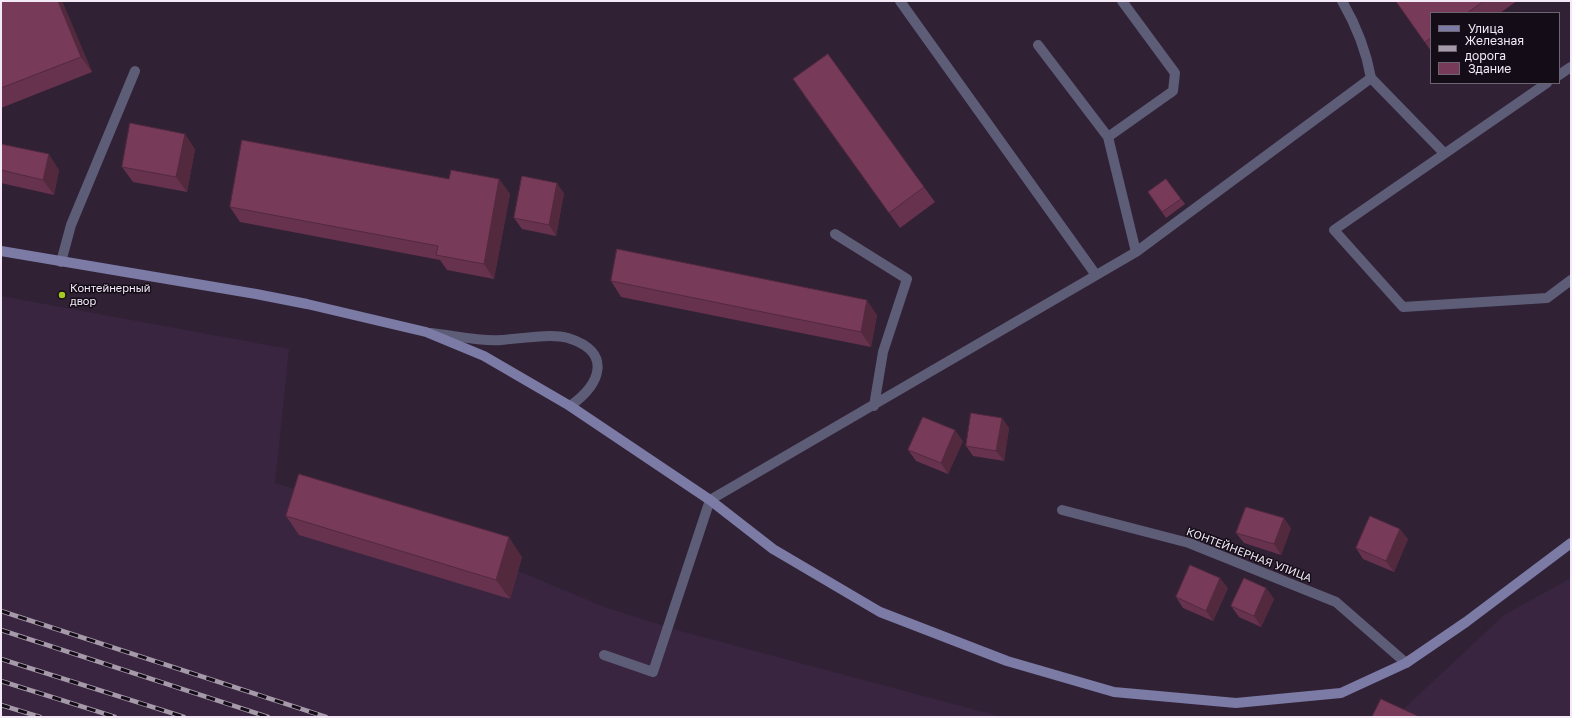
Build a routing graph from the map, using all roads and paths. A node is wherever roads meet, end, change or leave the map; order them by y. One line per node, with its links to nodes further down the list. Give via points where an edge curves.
1 (900, 1): 16 (street)
2 (1122, 1): 10 (street, via 1175,73 1173,91)
3 (1342, 1): 8 (street, via 1366,53)
4 (1038, 45): 10 (street)
5 (1571, 67): 7 (street)
6 (135, 71): 15 (street, via 71,225)
7 (1560, 74)
8 (1371, 78): 11 (street); 14 (street)
9 (1546, 84): 11 (street)
10 (1108, 137): 14 (street)
11 (1444, 153): 17 (street, via 1334,230 1403,307 1547,298)
12 (835, 234): 20 (street, via 907,278 883,352)
13 (1, 251): 15 (street)
14 (1136, 252): 16 (street)
15 (61, 262): 18 (street, via 264,295)
16 (1096, 275): 20 (street)
17 (1571, 280)
18 (426, 332): 19 (street, via 484,356); 19 (street, via 500,340 567,338 586,347 596,357 598,371 594,384 583,397)
19 (570, 406): 21 (street)
20 (874, 406): 21 (street)
21 (710, 500): 24 (street, via 653,672); 25 (street, via 773,549 880,612 1007,660 1114,692 1236,703 1301,698 1341,693)
22 (1062, 510): 25 (street, КОНТЕЙНЕРНАЯ УЛИЦА, via 1189,543 1336,602)
23 (1571, 543): 25 (street, via 1466,622)
24 (604, 655)
25 (1406, 663)

